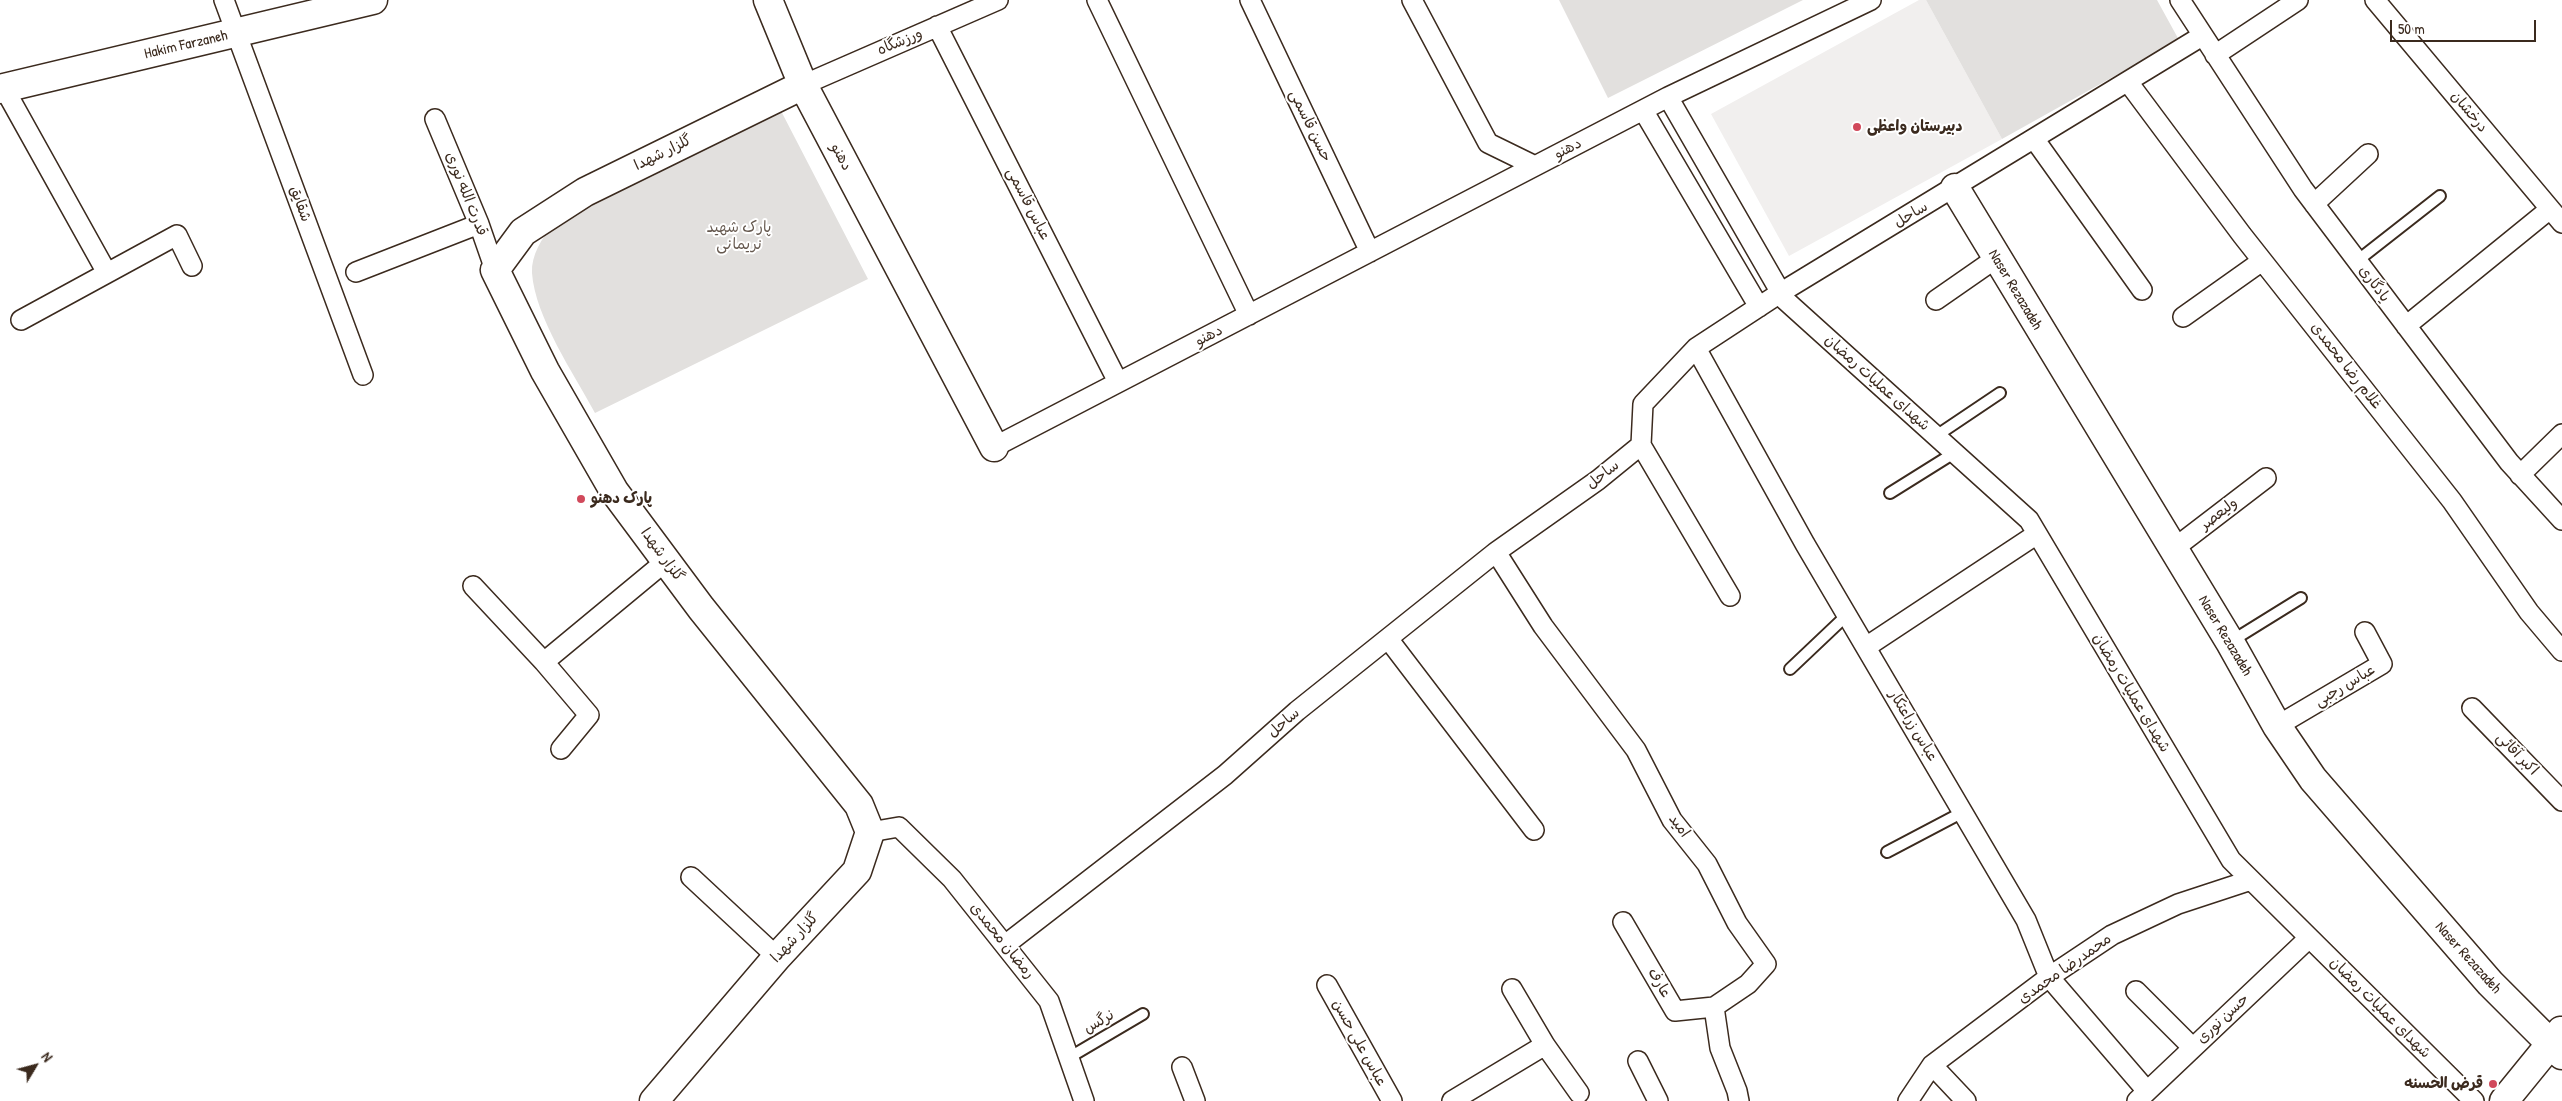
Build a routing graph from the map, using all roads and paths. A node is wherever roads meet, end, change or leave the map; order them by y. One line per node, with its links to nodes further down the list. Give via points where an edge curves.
1 (224, 0): 13 (street, شقایق)
2 (373, 0): 13 (street, Hakim Farzaneh)
3 (768, 0): 17 (street, دهنو)
4 (998, 0): 12 (street, ورزشگاه)
5 (1097, 0): 43 (street)
6 (1250, 0): 31 (street, حسن قاسمی)
7 (1412, 0): 24 (street, via 1488,143)
8 (1871, 0): 19 (street, دهنو)
9 (2180, 0): 14 (street)
10 (2298, 0): 15 (street)
11 (2375, 0): 28 (street, درخشان)
12 (937, 26): 17 (street, ورزشگاه); 49 (street, عباس قاسمی)
13 (236, 33): 18 (street, Hakim Farzaneh); 48 (street, شقایق)
14 (2202, 36): 15 (street, یادگاری); 16 (street, ساحل)
15 (2215, 55): 27 (street, یادگاری)
16 (2128, 82): 22 (street, ساحل); 33 (street, غلام رضا محمدی)
17 (803, 85): 36 (street, گلزار شهدا, via 585,192 523,232); 54 (street, دهنو)
18 (2, 89): 38 (street)
19 (1668, 97): 20 (street, دهنو); 40 (street, شهدای عملیات رمضان)
20 (1643, 110): 24 (street, دهنو); 42 (street)
21 (435, 119): 30 (street, قدرت الله نوری)
22 (2034, 140): 25 (street, ساحل); 39 (street)
23 (2368, 154): 27 (street)
24 (1535, 166): 31 (street, دهنو)
25 (1955, 188): 32 (street, Naser Rezazadeh); 40 (street, ساحل)
26 (2440, 196): 34 (lane)
27 (2314, 204): 34 (street, یادگاری)
28 (2550, 209): 29 (street, درخشان); 46 (street)
29 (2562, 223)
30 (479, 224): 36 (street, قدرت الله نوری); 37 (street)
31 (1370, 252): 43 (street, دهنو)
32 (1996, 259): 41 (street); 61 (street, Naser Rezazadeh)
33 (2262, 261): 44 (street); 72 (street, غلام رضا محمدی, via 2452,501 2529,612)
34 (2356, 261): 46 (street, یادگاری)
35 (192, 266): 38 (street, via 177,235)
36 (495, 270): 63 (street, گلزار شهدا, via 545,371 614,491)
37 (356, 272)
38 (107, 273): 45 (street)
39 (2142, 290)
40 (1780, 294): 42 (street, ساحل); 52 (street, شهدای عملیات رمضان)
41 (1936, 300)
42 (1759, 307): 47 (street, ساحل)
43 (1249, 315): 49 (street, دهنو)
44 (2183, 317)
45 (21, 320)
46 (2406, 326): 56 (street, یادگاری)
47 (1696, 348): 53 (street, ساحل, via 1643,404); 67 (street, عباس زراعتکار)
48 (363, 375)
49 (1118, 382): 54 (street, دهنو)
50 (2000, 393): 52 (lane)
51 (2562, 434): 56 (street)
52 (1936, 436): 55 (street, شهدای عملیات رمضان)
53 (1641, 446): 62 (street, ساحل); 65 (street)
54 (994, 447)
55 (1954, 453): 58 (lane); 60 (street, شهدای عملیات رمضان, via 2029,520)
56 (2520, 474): 59 (street, یادگاری)
57 (2266, 478): 61 (street, ولیعصر)
58 (1890, 493)
59 (2562, 520)
60 (2037, 534): 71 (street); 84 (street, شهدای عملیات رمضان, via 2231,860)
61 (2172, 550): 70 (street, Naser Rezazadeh)
62 (1496, 552): 69 (street, ساحل); 93 (street, امید, via 1542,626 1636,750 1672,820 1707,864 1737,922 1766,964 1748,984)
63 (666, 561): 73 (street); 81 (street, گلزار شهدا, via 859,804)
64 (474, 586): 73 (street)
65 (1730, 596)
66 (2301, 598): 70 (lane)
67 (1847, 615): 71 (street, عباس زراعتکار); 74 (lane)
68 (2365, 632): 76 (street, عباس رجبی, via 2382,664)
69 (1389, 640): 80 (street); 87 (street, ساحل, via 1297,711 1224,775)
70 (2230, 642): 76 (street, Naser Rezazadeh)
71 (1866, 647): 79 (street, عباس زراعتکار)
72 (2562, 651)
73 (544, 662): 77 (street, via 589,715)
74 (1790, 669)
75 (2472, 708): 78 (street, اکبر آقائی)
76 (2277, 726): 95 (street, Naser Rezazadeh, via 2313,780 2490,983)
77 (561, 749)
78 (2562, 801)
79 (1963, 812): 82 (lane); 89 (street, عباس زراعتکار, via 2026,920)
80 (1534, 830)
81 (870, 832): 87 (street, رمضان محمدی, via 899,827 952,879); 88 (street, گلزار شهدا, via 857,871)
82 (1887, 852)
83 (691, 877): 88 (street)
84 (2251, 880): 86 (street, شهدای عملیات رمضان); 89 (street, محمدرضا محمدی, via 2178,904 2112,935)
85 (1623, 922): 93 (street, عارف, via 1675,1011)
86 (2309, 938): 97 (street, حسن نوری); 113 (street, شهدای عملیات رمضان)
87 (1005, 945): 98 (street, رمضان محمدی, via 1050,1001)
88 (777, 957): 104 (street, گلزار شهدا)
89 (2049, 977): 100 (street, محمدرضا محمدی); 103 (street, عباس زراعتکار)
90 (1327, 985): 107 (street, عباس علی حسن)
91 (1512, 989): 96 (street)
92 (2136, 991): 97 (street)
93 (1714, 1007): 110 (street, via 1720,1048)
94 (1143, 1014): 98 (lane, نرگس)
95 (2558, 1043): 114 (street)
96 (1545, 1045): 102 (street); 108 (street)
97 (2193, 1048): 103 (street, حسن نوری)
98 (1070, 1056): 105 (street, رمضان محمدی)
99 (1638, 1061): 109 (street)
100 (1932, 1065): 111 (street, محمدرضا محمدی); 112 (street)
101 (1182, 1067): 106 (street)
102 (1580, 1093)
103 (2142, 1096)
104 (654, 1101)
105 (1084, 1101)
106 (1195, 1101)
107 (1392, 1101)
108 (1452, 1101)
109 (1658, 1101)
110 (1739, 1101)
111 (1908, 1101)
112 (1966, 1101)
113 (2474, 1101)
114 (2504, 1101)

